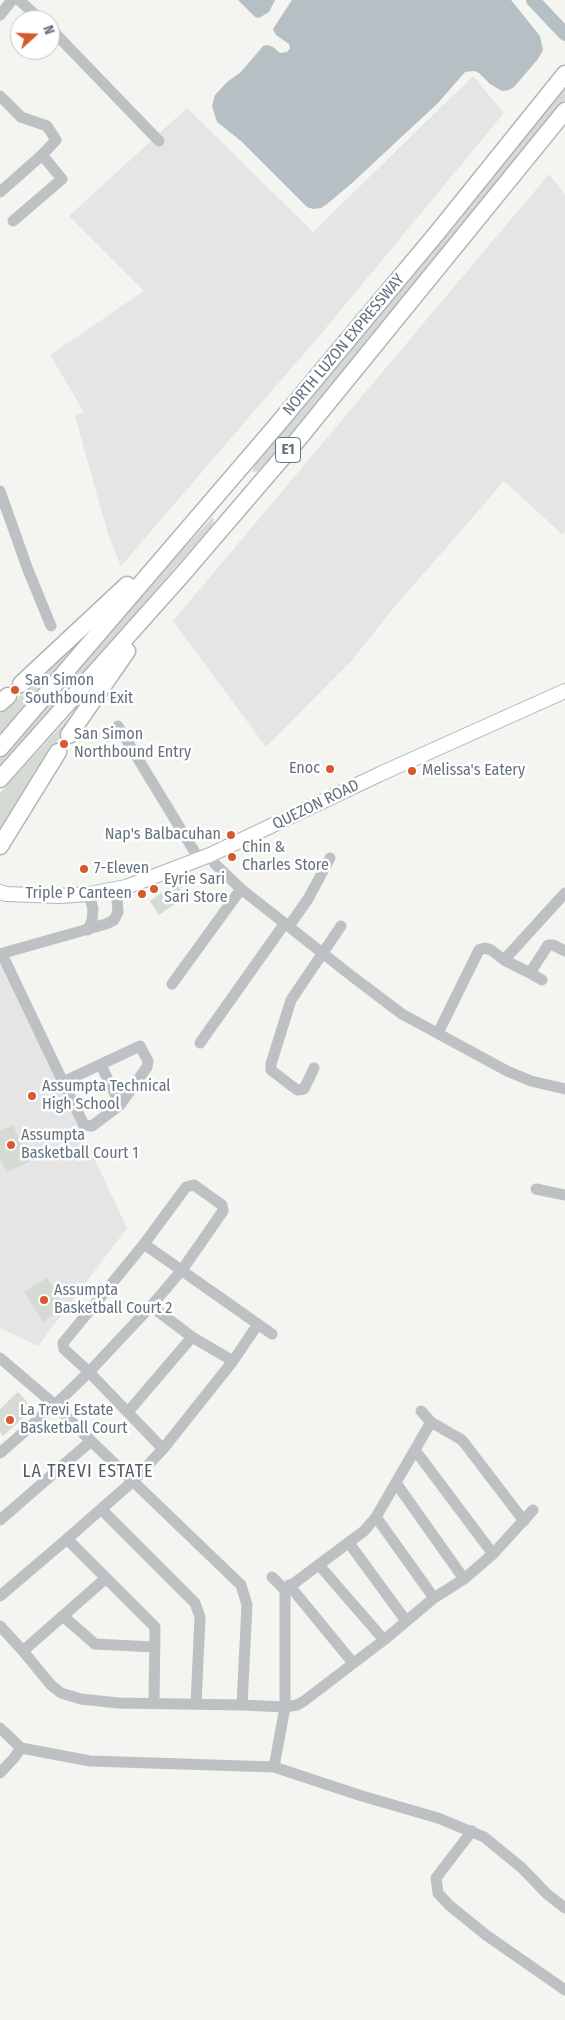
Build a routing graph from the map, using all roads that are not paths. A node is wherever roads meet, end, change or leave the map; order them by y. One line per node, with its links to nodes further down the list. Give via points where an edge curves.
1 (12, 0): 4 (street)
2 (19, 0): 3 (street)
3 (30, 10)
4 (0, 15)
5 (60, 38): 9 (street)
6 (565, 74): 13 (highway, NORTH LUZON EXPRESSWAY / E1, via 438,233)
7 (0, 96): 10 (street, via 21,117 44,124 53,135 56,140)
8 (565, 111): 15 (highway, NORTH LUZON EXPRESSWAY / E1, via 300,436)
9 (159, 141)
10 (42, 155): 11 (street); 12 (street, via 62,179)
11 (0, 192)
12 (13, 221)
13 (277, 425): 17 (highway, via 256,442 136,577); 21 (highway, NORTH LUZON EXPRESSWAY / E1)
14 (0, 491): 16 (street)
15 (181, 576): 20 (highway, via 172,594 113,669); 23 (highway, NORTH LUZON EXPRESSWAY / E1)
16 (51, 626)
17 (21, 684)
18 (565, 691): 25 (main road, QUEZON ROAD)
19 (118, 726): 25 (street)
20 (69, 736)
21 (0, 748)
22 (58, 752): 24 (highway)
23 (0, 779)
24 (0, 846)
25 (204, 857): 27 (street); 28 (main road, QUEZON ROAD)
26 (330, 858): 32 (street, via 308,899)
27 (241, 889): 32 (street); 41 (street)
28 (116, 890): 31 (main road, QUEZON ROAD); 34 (street, via 117,916)
29 (0, 892): 31 (main road, QUEZON ROAD, via 38,896)
30 (565, 893): 38 (street)
31 (89, 894): 34 (street, via 93,909)
32 (287, 924): 36 (street); 43 (street)
33 (341, 926): 36 (street)
34 (88, 930): 37 (street)
35 (565, 951): 39 (street, via 548,945)
36 (322, 953): 42 (street, via 402,1014); 45 (street, via 291,1000 270,1064 271,1070 297,1090 304,1089)
37 (1, 954): 46 (street)
38 (504, 960): 39 (street); 42 (street, via 491,950 479,950)
39 (530, 973): 40 (street)
40 (542, 980)
41 (172, 984)
42 (438, 1033): 47 (street, via 531,1082)
43 (200, 1043)
44 (101, 1065): 46 (street); 48 (street); 48 (street, via 140,1046 148,1061 146,1069)
45 (314, 1068)
46 (63, 1082): 48 (street, via 84,1124 92,1126)
47 (565, 1089)
48 (120, 1105)
49 (536, 1189): 50 (street)
50 (565, 1195)
51 (144, 1244): 52 (street); 52 (street, via 186,1187 194,1185 222,1205 223,1212); 59 (street, via 63,1342 64,1349)
52 (182, 1270): 53 (street); 54 (street)
53 (151, 1306): 56 (street); 59 (street)
54 (258, 1324): 55 (street); 58 (street)
55 (272, 1334)
56 (192, 1337): 58 (street); 62 (street)
57 (0, 1358): 60 (street)
58 (233, 1360): 65 (street)
59 (89, 1372): 60 (street); 62 (street)
60 (54, 1405): 64 (street); 67 (street)
61 (421, 1411): 63 (street)
62 (128, 1412): 65 (street)
63 (431, 1422): 66 (street); 74 (street, via 462,1440)
64 (91, 1441): 68 (street); 73 (street)
65 (163, 1449): 68 (street)
66 (415, 1450): 69 (street); 77 (street)
67 (0, 1453)
68 (132, 1482): 70 (street); 94 (street, via 241,1585 247,1605)
69 (396, 1483): 72 (street); 81 (street)
70 (102, 1510): 75 (street); 93 (street, via 195,1603 200,1616)
71 (533, 1510): 74 (street)
72 (376, 1517): 76 (street); 84 (street)
73 (0, 1520)
74 (524, 1521): 77 (street)
75 (67, 1539): 80 (street); 83 (street)
76 (349, 1543): 78 (street); 86 (street)
77 (493, 1554): 81 (street)
78 (319, 1565): 82 (street); 88 (street)
79 (272, 1577): 82 (street)
80 (106, 1578): 85 (street); 89 (street, via 153,1623 156,1632)
81 (464, 1578): 84 (street)
82 (287, 1587): 91 (street); 95 (street)
83 (0, 1596)
84 (434, 1598): 86 (street)
85 (64, 1617): 89 (street, via 95,1644); 90 (street)
86 (406, 1621): 88 (street)
87 (0, 1626): 90 (street)
88 (384, 1640): 91 (street)
89 (154, 1647): 92 (street)
90 (23, 1651): 92 (street, via 51,1685 71,1697 118,1703)
91 (353, 1664): 95 (street, via 297,1705)
92 (154, 1703): 93 (street)
93 (196, 1704): 94 (street)
94 (242, 1705): 95 (street)
95 (285, 1707): 98 (street)
96 (0, 1728): 97 (street)
97 (21, 1748): 98 (street, via 90,1762); 99 (street)
98 (274, 1767): 100 (street)
99 (0, 1773)
100 (472, 1830): 101 (street, via 522,1868); 102 (street, via 436,1878 438,1893 486,1935)
101 (565, 1908)
102 (565, 1990)

